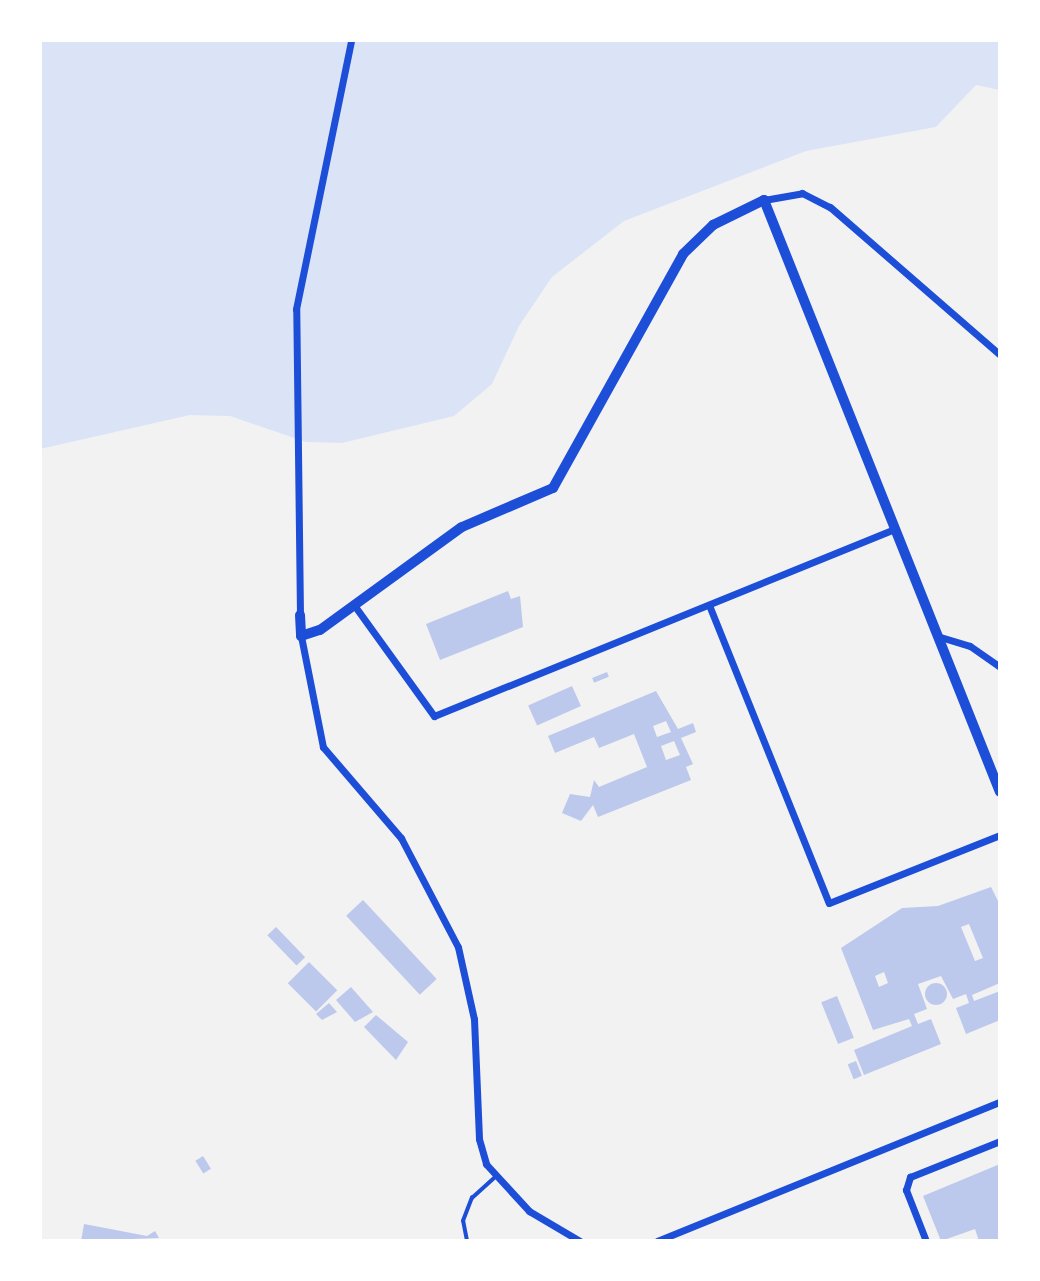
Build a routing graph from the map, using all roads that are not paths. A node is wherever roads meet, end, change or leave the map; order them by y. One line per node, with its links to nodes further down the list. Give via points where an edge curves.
1 (351, 40): 7 (street, via 296,309)
2 (764, 200): 3 (street, via 802,193 830,207); 4 (street); 6 (street, via 713,225 683,254 553,488 462,527)
3 (1000, 355)
4 (894, 529): 5 (street); 9 (street)
5 (709, 605): 6 (street, via 434,716); 12 (street, via 829,903)
6 (354, 606): 8 (street)
7 (300, 615): 8 (street)
8 (301, 636): 15 (street, via 315,725 328,757 401,838 458,947 474,1019 479,1139)
9 (937, 636): 10 (street, via 970,646); 11 (street)
10 (1000, 667)
11 (1000, 792)
12 (1000, 835)
13 (1000, 1102): 18 (street)
14 (1000, 1141): 19 (street, via 910,1177 906,1190)
15 (494, 1178): 16 (lane, via 472,1198 463,1222); 17 (street, via 538,1218)
16 (467, 1241)
17 (580, 1241)
18 (657, 1241)
19 (926, 1241)

